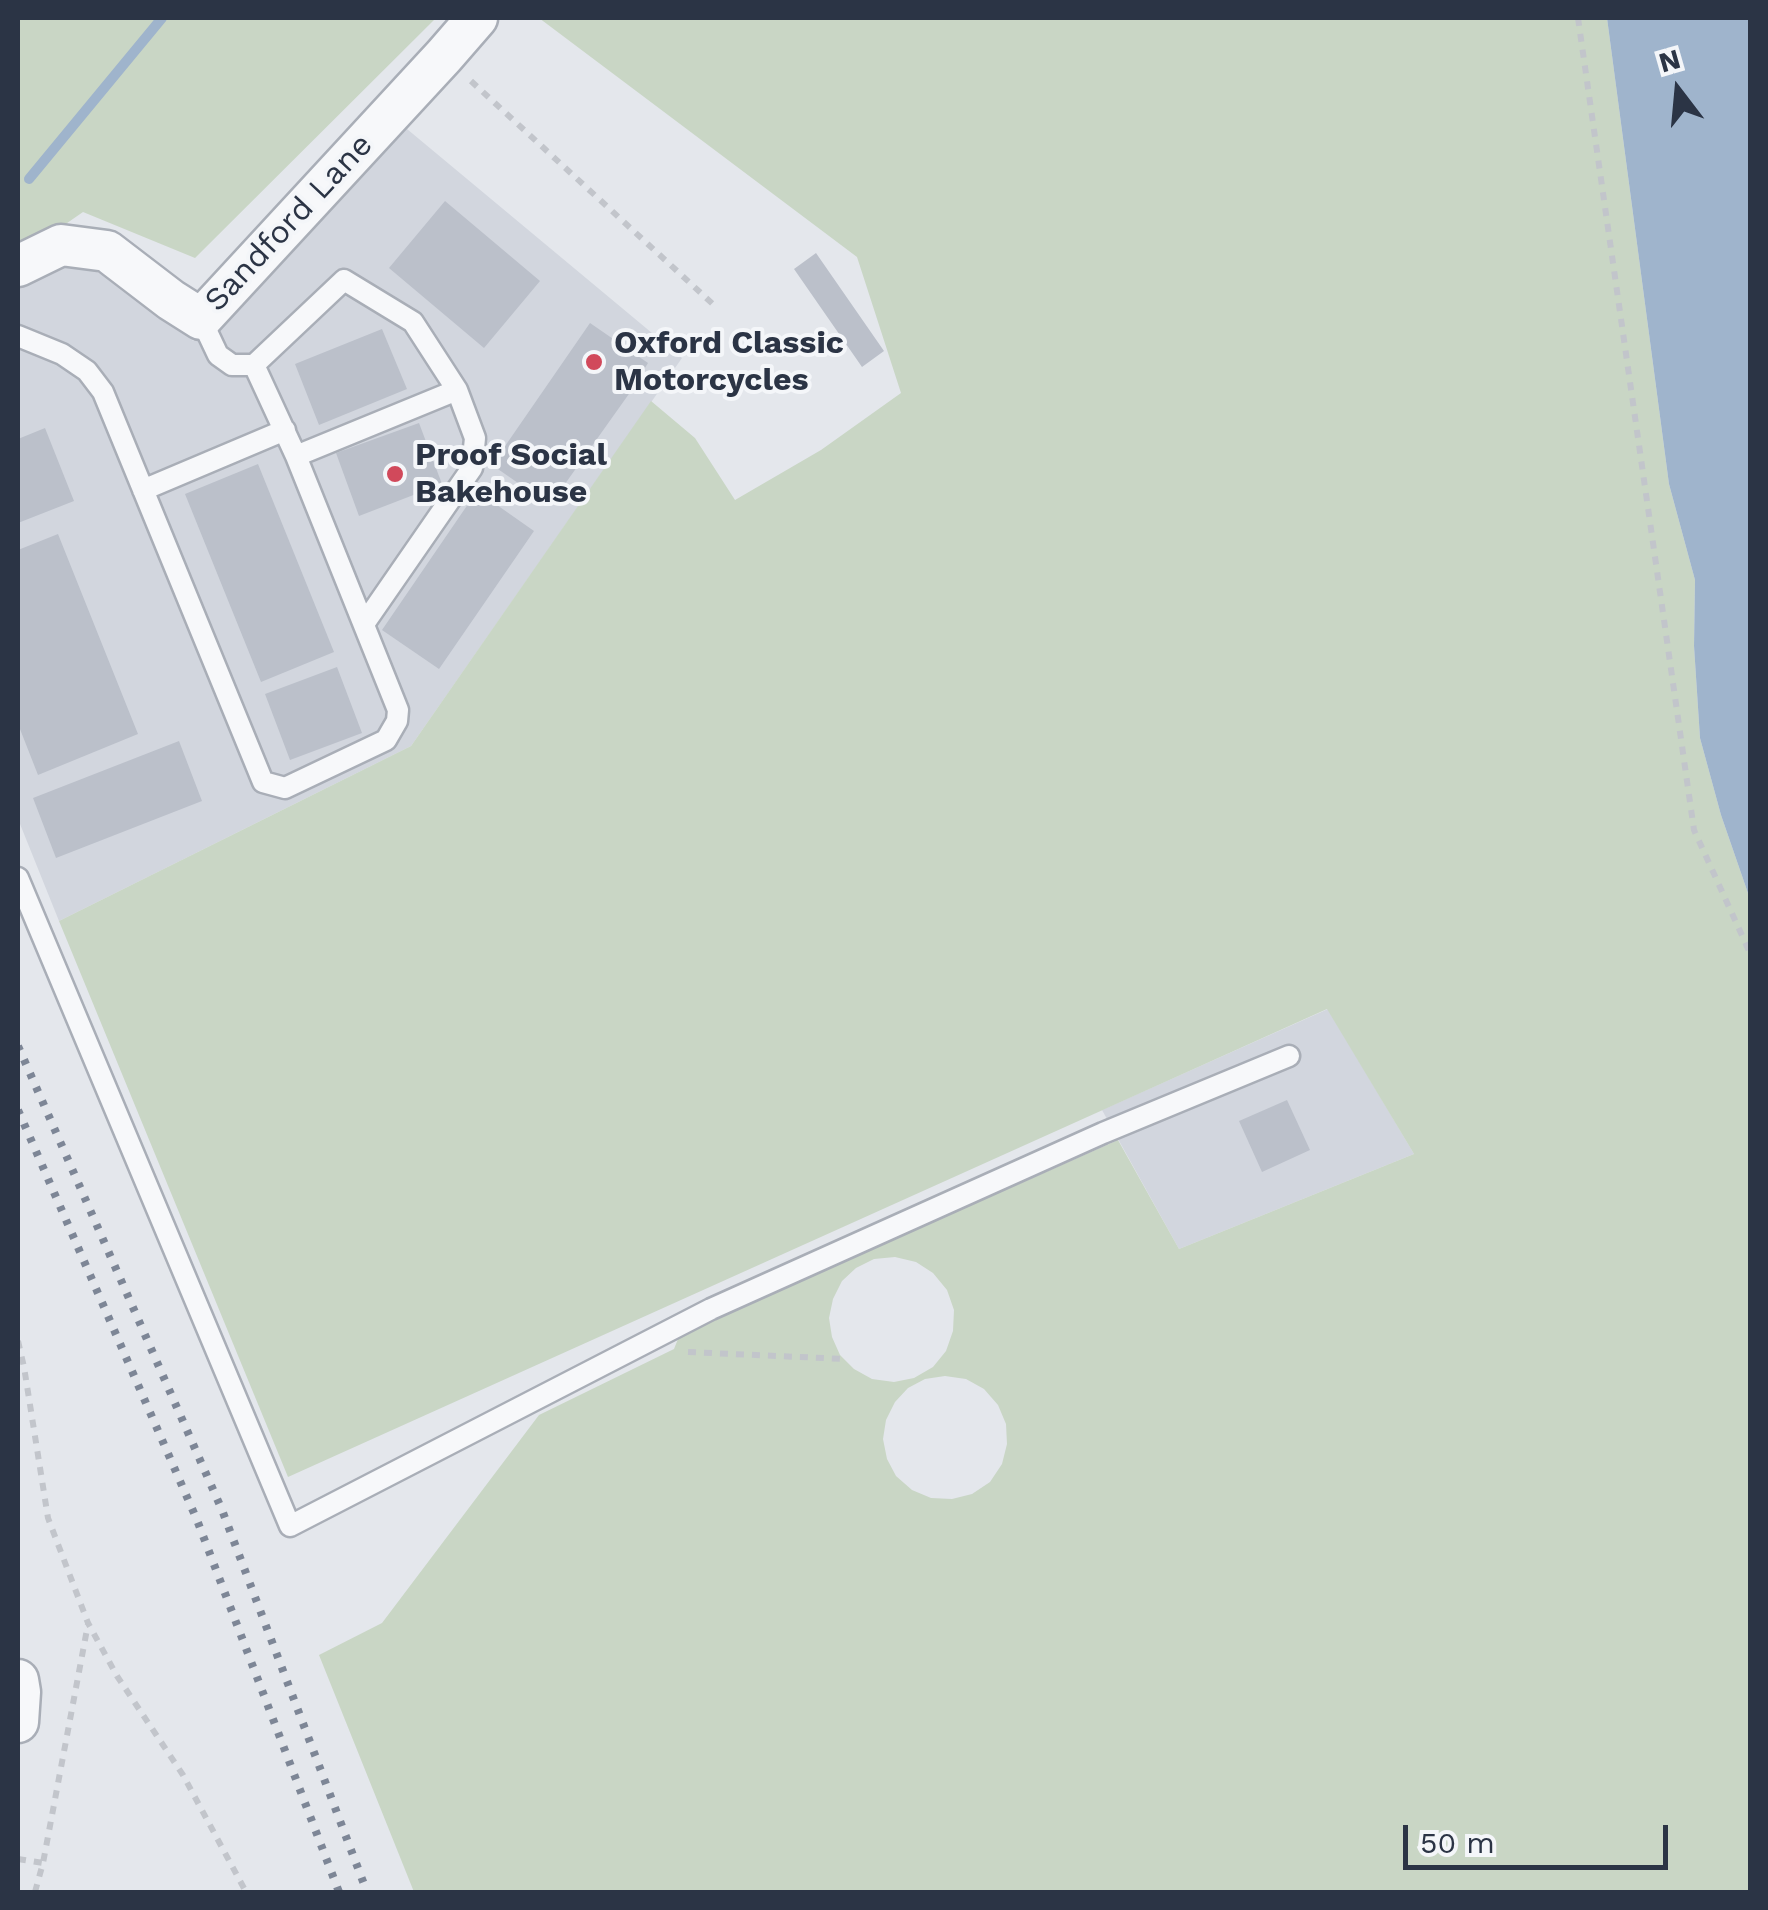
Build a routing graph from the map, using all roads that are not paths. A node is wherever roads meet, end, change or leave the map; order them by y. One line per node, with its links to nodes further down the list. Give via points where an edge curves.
1 (477, 18): 3 (street, Sandford Lane)
2 (18, 266): 3 (street, Sandford Lane, via 61,245 108,251)
3 (201, 319): 5 (lane, via 218,355 232,364)
4 (18, 336): 9 (lane, via 87,371 103,392)
5 (254, 364): 6 (lane, via 344,280 413,322); 7 (lane)
6 (457, 390): 8 (lane); 10 (lane, via 475,438 472,468)
7 (285, 430): 8 (lane); 9 (lane)
8 (296, 456): 10 (lane)
9 (143, 490): 10 (lane, via 262,782 286,788 386,740 398,710)
10 (364, 624)
11 (18, 878): 12 (lane, via 290,1526 711,1309)
12 (1289, 1056)
13 (18, 1680): 14 (street)
14 (18, 1722)

